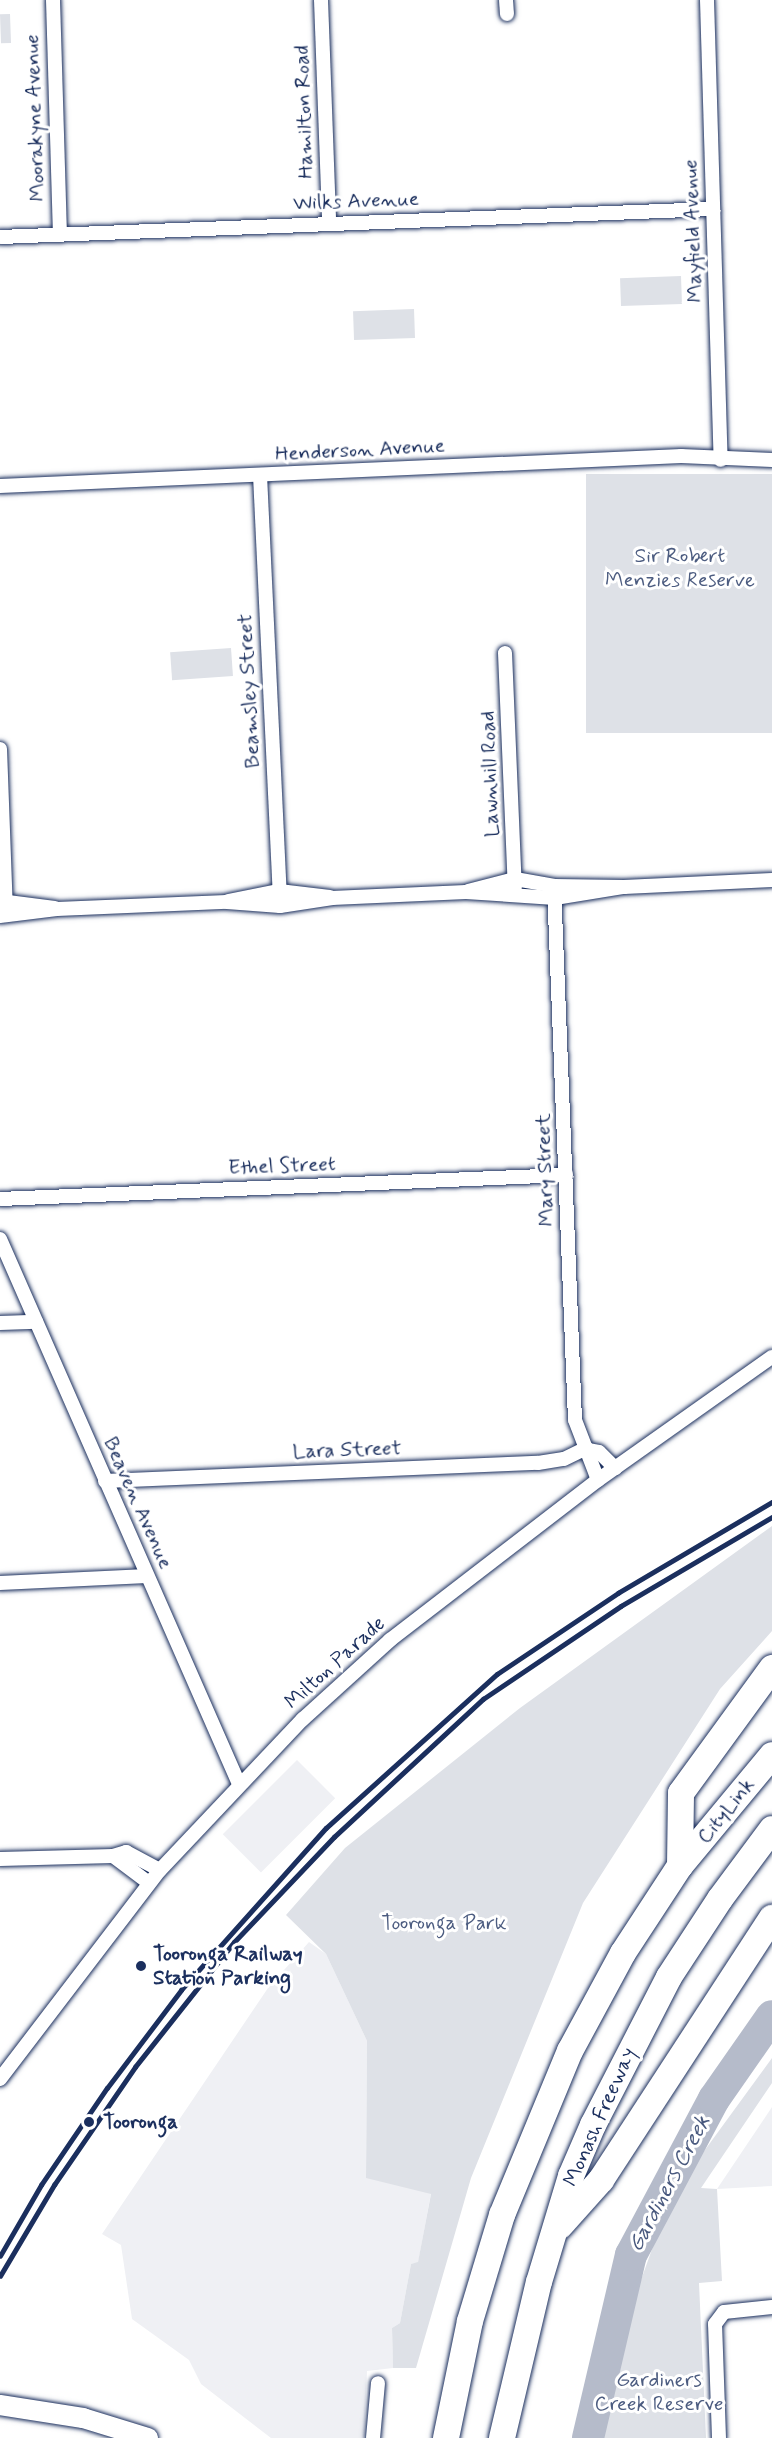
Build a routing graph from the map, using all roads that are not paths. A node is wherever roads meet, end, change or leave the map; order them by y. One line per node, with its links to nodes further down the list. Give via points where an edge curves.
1 (53, 0): 6 (street, Moorakyne Avenue)
2 (321, 0): 5 (street, Hamilton Road)
3 (707, 0): 4 (street, Mayfield Avenue)
4 (713, 209): 5 (street, Wilks Avenue); 8 (street, Mayfield Avenue)
5 (329, 222): 6 (street, Wilks Avenue)
6 (60, 235): 7 (street, Wilks Avenue)
7 (0, 237)
8 (721, 460): 9 (street, Henderson Avenue); 10 (street, Henderson Avenue, via 681,456)
9 (772, 460)
10 (260, 475): 11 (street, Henderson Avenue); 16 (street, Beamsley Street)
11 (0, 486)
12 (505, 653): 15 (street, Lawnhill Road)
13 (0, 749): 19 (street)
14 (772, 880): 17 (street)
15 (515, 886): 17 (street); 18 (street)
16 (279, 891): 18 (street, via 311,892); 20 (street); 21 (street, Beamsley Street)
17 (554, 892): 24 (street, Mary Street)
18 (332, 898): 21 (street)
19 (3, 900): 22 (street); 23 (street)
20 (227, 902): 21 (street); 22 (street)
21 (280, 906)
22 (57, 909): 23 (street)
23 (3, 916)
24 (566, 1175): 25 (street, Ethel Street); 30 (street, Mary Street, via 575,1420)
25 (0, 1199)
26 (0, 1239): 27 (street, Beaven Avenue)
27 (36, 1322): 28 (street); 33 (street, Beaven Avenue)
28 (0, 1323)
29 (772, 1357): 31 (street, Milton Parade)
30 (588, 1449): 31 (street, via 599,1452); 32 (street, Mary Street, via 588,1461); 33 (street, Lara Street, via 564,1459 538,1463)
31 (615, 1468): 32 (street, Milton Parade)
32 (598, 1480): 38 (street, Milton Parade, via 390,1640)
33 (105, 1481): 34 (street, Beaven Avenue)
34 (147, 1576): 35 (street); 38 (street, Beaven Avenue)
35 (0, 1583)
36 (772, 1668): 42 (highway, via 681,1793)
37 (772, 1755): 42 (highway, CityLink)
38 (239, 1784): 43 (street, Milton Parade)
39 (772, 1829): 47 (highway, Monash Freeway, via 699,1930 643,2024 571,2176)
40 (113, 1856): 41 (street); 43 (street, via 133,1853); 44 (street)
41 (0, 1859)
42 (680, 1866): 53 (highway, via 601,1991 544,2106 485,2269)
43 (160, 1870): 44 (street, Milton Parade)
44 (149, 1883): 46 (street, Milton Parade)
45 (772, 1918): 47 (highway, via 602,2180)
46 (0, 2079)
47 (556, 2230): 54 (highway, Monash Freeway, via 523,2338)
48 (772, 2307): 55 (street, via 724,2312 715,2324)
49 (378, 2383): 52 (street)
50 (0, 2406): 51 (main road, via 83,2418)
51 (148, 2438)
52 (374, 2438)
53 (446, 2438)
54 (502, 2438)
55 (719, 2438)

